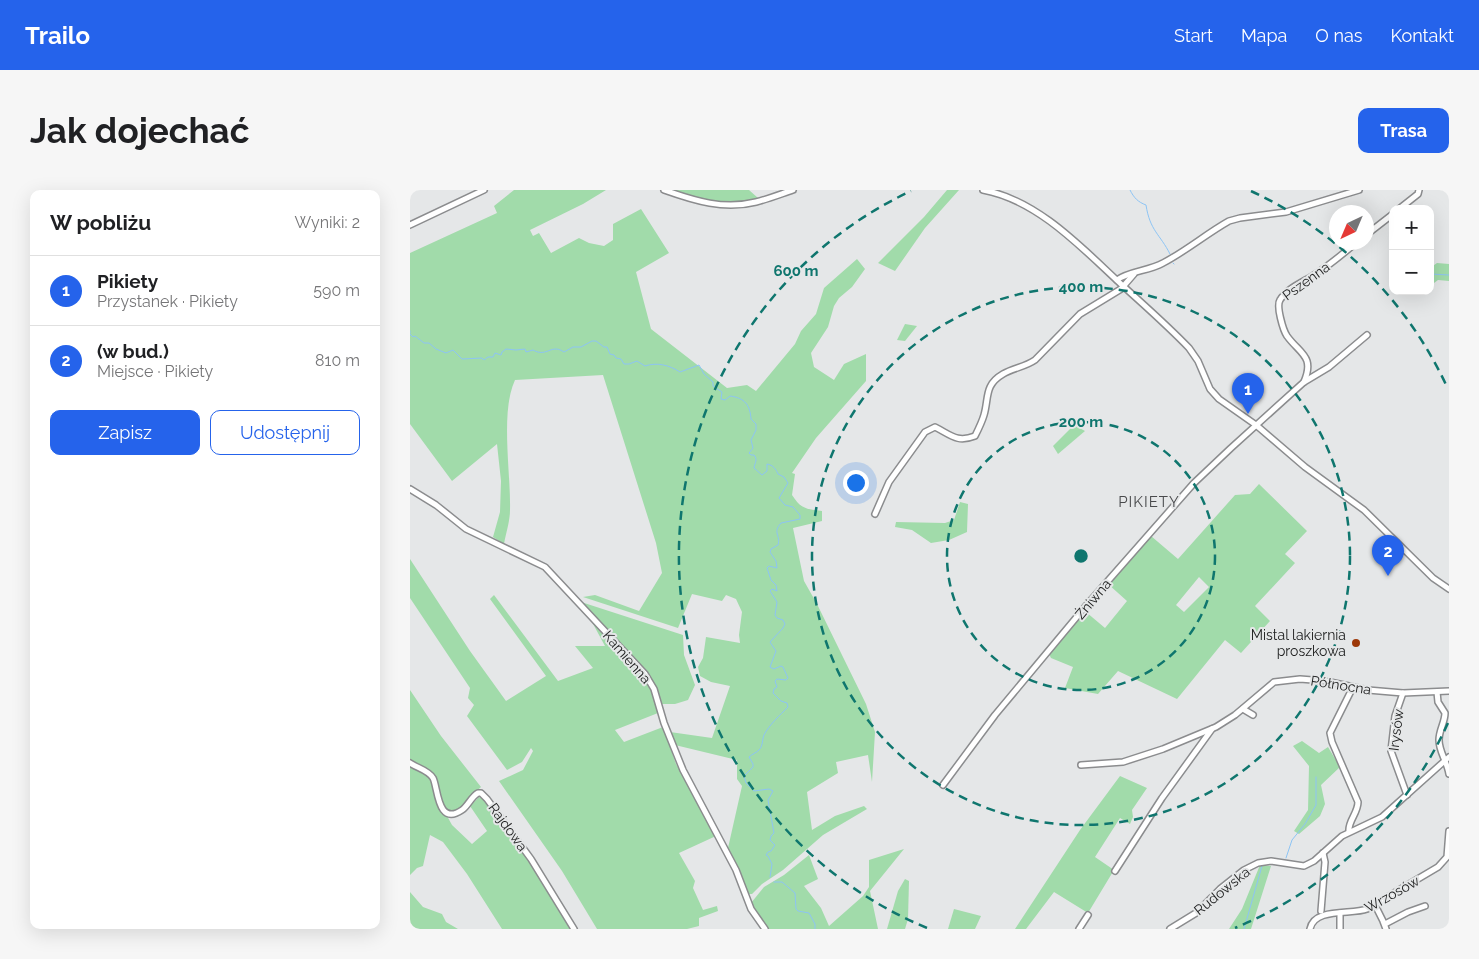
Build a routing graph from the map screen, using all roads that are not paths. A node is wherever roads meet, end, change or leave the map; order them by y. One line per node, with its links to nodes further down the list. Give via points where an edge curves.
1 (484, 190): 9 (street)
2 (664, 190): 3 (street, via 699,202 726,206 756,202)
3 (793, 190)
4 (983, 190): 13 (street, via 1012,199 1034,211 1084,248)
5 (1359, 190): 12 (street, via 1286,212 1229,221 1163,263)
6 (1420, 190): 7 (street)
7 (1404, 205)
8 (1389, 217): 10 (street)
9 (410, 225)
10 (1374, 229)
11 (1347, 250): 16 (street, Pszenna, via 1279,300 1278,308 1286,334 1305,355 1308,364)
12 (1134, 274): 13 (street); 14 (street)
13 (1117, 280): 14 (street)
14 (1123, 286): 17 (street, via 1189,348 1210,389 1219,399); 19 (street, via 1080,314 1028,364 994,380 975,436 958,440 935,428 925,432 889,482)
15 (1368, 336): 16 (street)
16 (1304, 382): 17 (street)
17 (1256, 425): 20 (street, via 1305,467 1364,510 1433,578); 32 (street, Żniwna, via 1194,484 1112,576 996,715)
18 (410, 489): 45 (street, Kamienna, via 430,500 466,529 545,567 645,674 654,689 682,770 736,870 751,909)
19 (875, 514)
20 (1449, 589)
21 (1353, 687): 24 (street, Północna); 25 (street, Północna, via 1325,681 1279,681 1268,686); 35 (street, via 1330,733 1358,802)
22 (1449, 691): 23 (street, Północna)
23 (1437, 692): 24 (street, Północna); 28 (street, via 1438,702 1446,713 1439,737 1440,751)
24 (1403, 693): 33 (street, Irysów, via 1395,716 1391,751)
25 (1243, 709): 26 (street); 27 (street, Północna)
26 (1253, 715)
27 (1213, 728): 30 (street, Północna, via 1123,762); 37 (street)
28 (1447, 758): 31 (street); 33 (street, Rudowska)
29 (410, 763): 44 (street, Rajdowa, via 432,776 439,803 448,813 462,810 478,793 487,799 531,858)
30 (1081, 765)
31 (1449, 774)
32 (943, 785)
33 (1407, 796): 35 (street, Rudowska, via 1377,821)
34 (1449, 831): 38 (street, Wrzosów, via 1448,851 1443,863)
35 (1349, 832): 36 (street, Rudowska)
36 (1322, 853): 40 (street, via 1326,862); 47 (street, Rudowska, via 1304,866 1271,861 1258,863 1244,870 1196,913)
37 (1115, 871)
38 (1374, 905): 41 (street, Wrzosów, via 1362,911); 43 (street)
39 (1425, 906): 43 (street)
40 (1321, 910)
41 (1340, 913): 48 (street, Wrzosów, via 1316,920); 49 (street)
42 (1088, 915): 46 (street)
43 (1385, 926)
44 (574, 929)
45 (765, 929)
46 (1079, 929)
47 (1170, 929)
48 (1310, 929)
49 (1340, 929)

